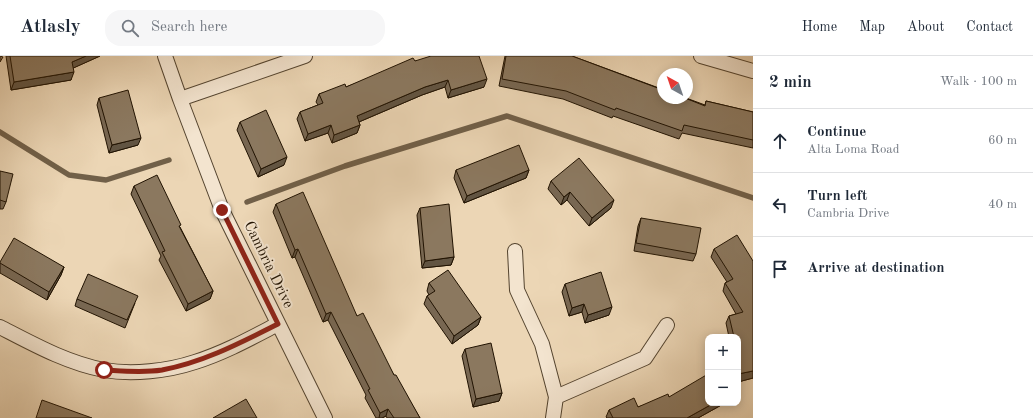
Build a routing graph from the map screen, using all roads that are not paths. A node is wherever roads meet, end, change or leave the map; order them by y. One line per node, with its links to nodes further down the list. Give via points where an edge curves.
1 (165, 56): 5 (street, Cambria Drive)
2 (305, 56): 5 (street)
3 (701, 56): 4 (street)
4 (753, 71)
5 (180, 99): 7 (street, Cambria Drive, via 222,210)
6 (515, 251): 10 (street, via 516,290 542,344)
7 (278, 324): 9 (street, via 225,351 194,363 161,370 129,371 104,370 75,362 42,349); 11 (street, Cambria Drive)
8 (667, 325): 10 (street, via 645,358)
9 (0, 327)
10 (556, 397): 12 (street)
11 (325, 418)
12 (553, 418)

